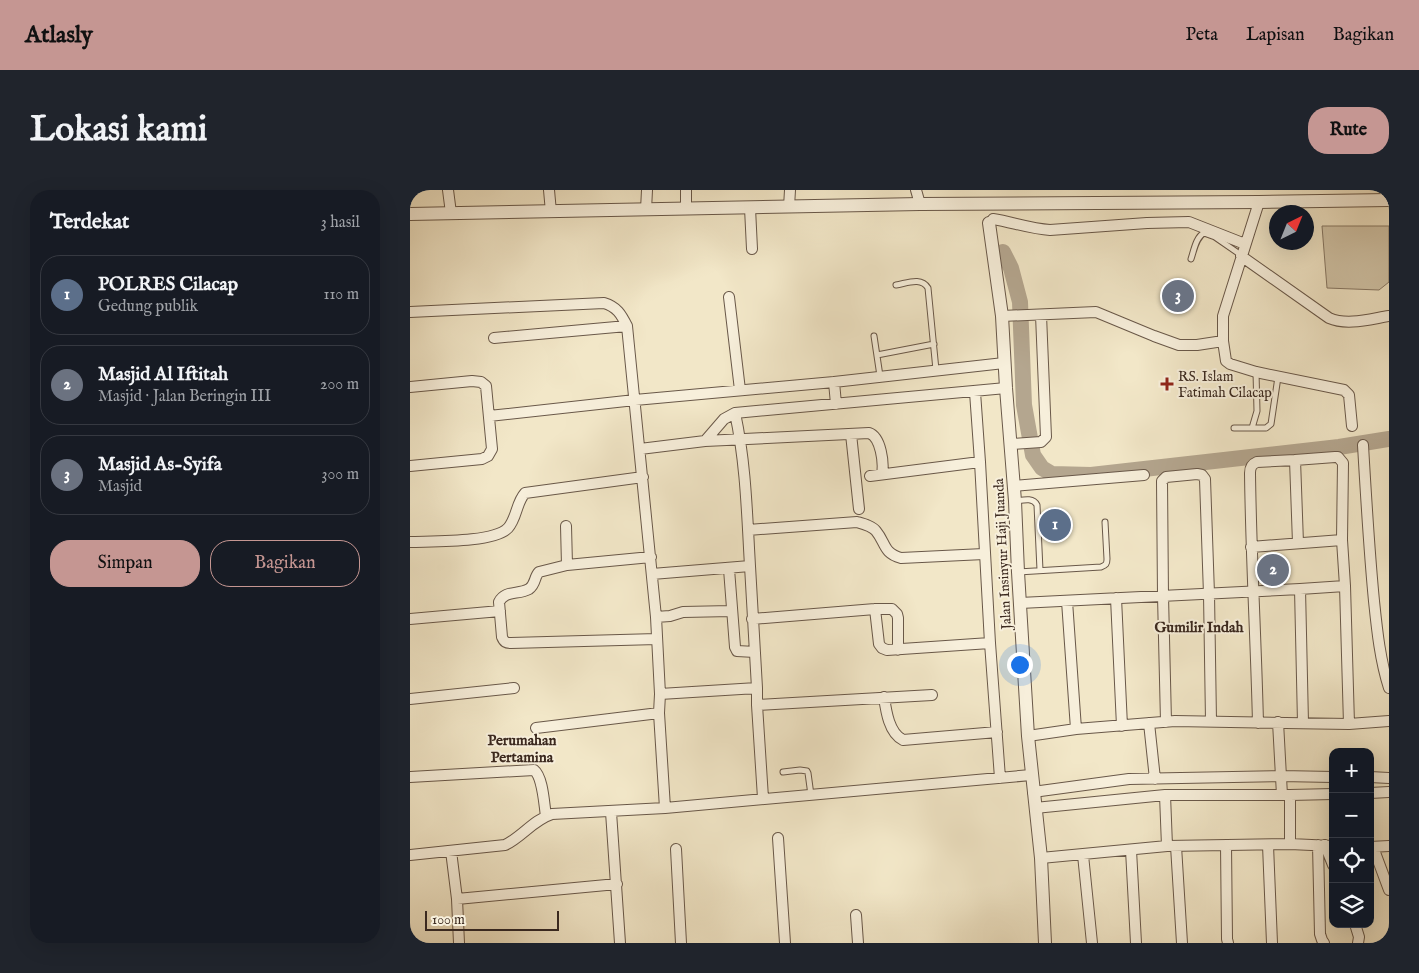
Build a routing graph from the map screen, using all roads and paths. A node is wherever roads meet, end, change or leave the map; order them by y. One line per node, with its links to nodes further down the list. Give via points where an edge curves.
1 (448, 190): 16 (street)
2 (549, 190): 17 (street)
3 (647, 190): 15 (street)
4 (686, 190): 14 (street)
5 (790, 190): 12 (street)
6 (916, 190): 9 (street)
7 (1389, 200): 8 (street)
8 (1259, 202): 10 (street); 20 (street)
9 (920, 204): 11 (street); 12 (street)
10 (1004, 204): 11 (street); 19 (street)
11 (962, 205): 19 (street)
12 (789, 207): 13 (street)
13 (750, 208): 14 (street); 21 (street)
14 (686, 209): 15 (street)
15 (646, 210): 17 (street)
16 (451, 212): 17 (street); 18 (street)
17 (551, 212)
18 (410, 214)
19 (991, 221): 20 (street, via 1050,230 1189,222); 27 (street, Jalan Insinyur Haji Juanda)
20 (1245, 244): 22 (street)
21 (752, 249)
22 (1242, 256): 23 (lane, via 1204,233 1198,239); 29 (street, via 1329,318 1352,322); 33 (street, via 1223,316)
23 (1192, 259)
24 (896, 285): 34 (lane, via 917,281 928,288)
25 (729, 298): 44 (street)
26 (410, 312): 30 (street, via 604,303 618,311)
27 (1008, 316): 28 (street); 36 (street, Jalan Insinyur Haji Juanda)
28 (1036, 316): 33 (street, via 1096,312 1179,345); 56 (street, via 1046,437 1041,442)
29 (1389, 316)
30 (627, 326): 32 (street); 46 (street)
31 (874, 336): 35 (lane)
32 (494, 338)
33 (1223, 341): 38 (street, via 1230,364)
34 (934, 344): 35 (lane); 37 (lane)
35 (877, 354): 39 (lane)
36 (1004, 363): 37 (street); 43 (street, Jalan Insinyur Haji Juanda)
37 (936, 370): 39 (street)
38 (1256, 372): 40 (street); 52 (lane, via 1257,411)
39 (880, 376): 41 (street)
40 (1278, 376): 50 (street, via 1346,391); 52 (lane, via 1271,424 1266,428)
41 (834, 382): 44 (street); 47 (street)
42 (410, 387): 49 (street, via 481,382 486,386)
43 (1006, 388): 45 (street); 56 (street, Jalan Insinyur Haji Juanda)
44 (740, 390): 46 (street)
45 (975, 392): 47 (street); 60 (street)
46 (634, 400): 49 (street); 58 (street)
47 (836, 404): 48 (street)
48 (736, 413): 54 (street); 55 (street, via 724,419)
49 (489, 416): 61 (street, via 492,449 488,456)
50 (1352, 426)
51 (1234, 428): 52 (lane)
52 (1252, 428)
53 (851, 434): 54 (street); 62 (street, via 873,434 884,464); 68 (street)
54 (741, 440): 55 (street); 71 (street)
55 (705, 441): 58 (street)
56 (1011, 444): 66 (street, Jalan Insinyur Haji Juanda)
57 (1363, 445): 104 (street, via 1377,628)
58 (640, 449): 65 (street)
59 (1295, 460): 72 (street, via 1338,457 1343,464); 74 (street); 75 (street, via 1257,462 1251,466)
60 (980, 462): 62 (street); 76 (street)
61 (410, 466)
62 (882, 474): 64 (street)
63 (1144, 474): 66 (street)
64 (870, 476)
65 (643, 477): 73 (street, via 525,493 508,528 500,533 484,538); 77 (street)
66 (1014, 486): 67 (street, Jalan Insinyur Haji Juanda)
67 (1015, 501): 81 (lane, via 1033,500 1037,505); 82 (street, Jalan Insinyur Haji Juanda)
68 (858, 509)
69 (1105, 522): 81 (lane, via 1105,565)
70 (566, 526): 78 (street)
71 (748, 530): 76 (street, via 857,522 876,530 890,554 901,558); 79 (street)
72 (1342, 540): 74 (street); 84 (street)
73 (410, 542)
74 (1298, 543): 75 (street)
75 (1251, 547): 86 (street)
76 (984, 554): 99 (street)
77 (650, 557): 78 (street); 83 (street)
78 (567, 565): 93 (street, via 539,572 535,583 527,590 505,594 499,602)
79 (750, 566): 80 (street); 97 (street)
80 (729, 569): 83 (street); 94 (street)
81 (1040, 570): 82 (lane)
82 (1018, 572): 91 (street, Jalan Insinyur Haji Juanda)
83 (652, 574): 95 (street)
84 (1345, 586): 85 (street); 118 (street)
85 (1300, 590): 86 (street); 117 (street)
86 (1254, 592): 87 (street); 116 (street)
87 (1209, 594): 88 (street); 88 (street, via 1204,479 1197,474 1166,477 1162,482); 111 (street)
88 (1163, 596): 89 (street); 113 (street)
89 (1116, 598): 90 (street); 119 (street)
90 (1067, 601): 91 (street); 121 (street)
91 (1020, 603): 123 (street, Jalan Insinyur Haji Juanda)
92 (875, 609): 97 (street); 100 (street, via 879,644 888,650); 100 (street, via 892,609 896,614)
93 (500, 611): 96 (street); 98 (street, via 502,637 507,643)
94 (731, 611): 95 (street, via 683,612); 101 (street, via 736,650)
95 (656, 617): 98 (street)
96 (410, 619)
97 (752, 619): 101 (street)
98 (657, 639): 105 (street)
99 (990, 643): 100 (street); 122 (street)
100 (898, 650)
101 (754, 652): 103 (street)
102 (514, 688): 108 (street)
103 (757, 688): 105 (street); 109 (street)
104 (1389, 688)
105 (660, 694): 110 (street)
106 (932, 694): 107 (street)
107 (884, 698): 109 (street); 122 (street, via 892,729 903,740)
108 (410, 699)
109 (757, 705): 140 (street)
110 (659, 713): 120 (street); 141 (street)
111 (1211, 721): 113 (street); 116 (street)
112 (1389, 721): 118 (street)
113 (1166, 722): 115 (street)
114 (1278, 722): 116 (street); 117 (street); 126 (street)
115 (1149, 723): 119 (street); 132 (street)
116 (1258, 723)
117 (1303, 723): 118 (street)
118 (1349, 724)
119 (1122, 726): 121 (street)
120 (536, 728)
121 (1076, 729): 123 (street)
122 (997, 732): 130 (street)
123 (1028, 736): 125 (street, Jalan Insinyur Haji Juanda)
124 (783, 772): 136 (lane, via 807,771)
125 (1031, 775): 130 (street); 133 (street, Jalan Insinyur Haji Juanda)
126 (1281, 776): 128 (street); 132 (street); 139 (street)
127 (410, 777): 144 (street, via 534,770 539,779)
128 (1329, 777)
129 (1374, 777): 131 (street)
130 (1000, 778): 136 (street)
131 (1389, 778)
132 (1156, 779): 133 (street, via 1129,779)
133 (1033, 792): 142 (street, Jalan Insinyur Haji Juanda)
134 (1389, 792): 135 (street)
135 (1374, 793)
136 (811, 794): 140 (street)
137 (1329, 794): 139 (street)
138 (1165, 795): 139 (street); 142 (street); 150 (street)
139 (1286, 795): 146 (street)
140 (763, 798): 141 (street)
141 (665, 808): 143 (street)
142 (1035, 808): 159 (street, Jalan Insinyur Haji Juanda)
143 (611, 812): 144 (street); 160 (street)
144 (546, 816): 155 (street, via 505,845)
145 (778, 838): 168 (street)
146 (1290, 844): 148 (street); 149 (street)
147 (1226, 845): 148 (street); 150 (street); 174 (street)
148 (1268, 845): 175 (street)
149 (1325, 845): 176 (street, via 1320,934)
150 (1171, 846): 154 (street); 173 (street)
151 (1389, 846): 152 (street)
152 (1374, 847)
153 (676, 849): 167 (street)
154 (1131, 850): 156 (street); 172 (street)
155 (451, 852): 158 (street); 162 (street)
156 (1083, 854): 159 (street); 171 (street)
157 (1374, 854): 161 (street)
158 (410, 855)
159 (1041, 858): 170 (street, Jalan Insinyur Haji Juanda)
160 (617, 884): 162 (street); 166 (street)
161 (1389, 890)
162 (457, 898): 165 (street)
163 (856, 916): 169 (street)
164 (1357, 928): 177 (street)
165 (459, 943)
166 (620, 943)
167 (681, 943)
168 (785, 943)
169 (858, 943)
170 (1045, 943)
171 (1092, 943)
172 (1136, 943)
173 (1182, 943)
174 (1228, 943)
175 (1272, 943)
176 (1324, 943)
177 (1358, 943)

